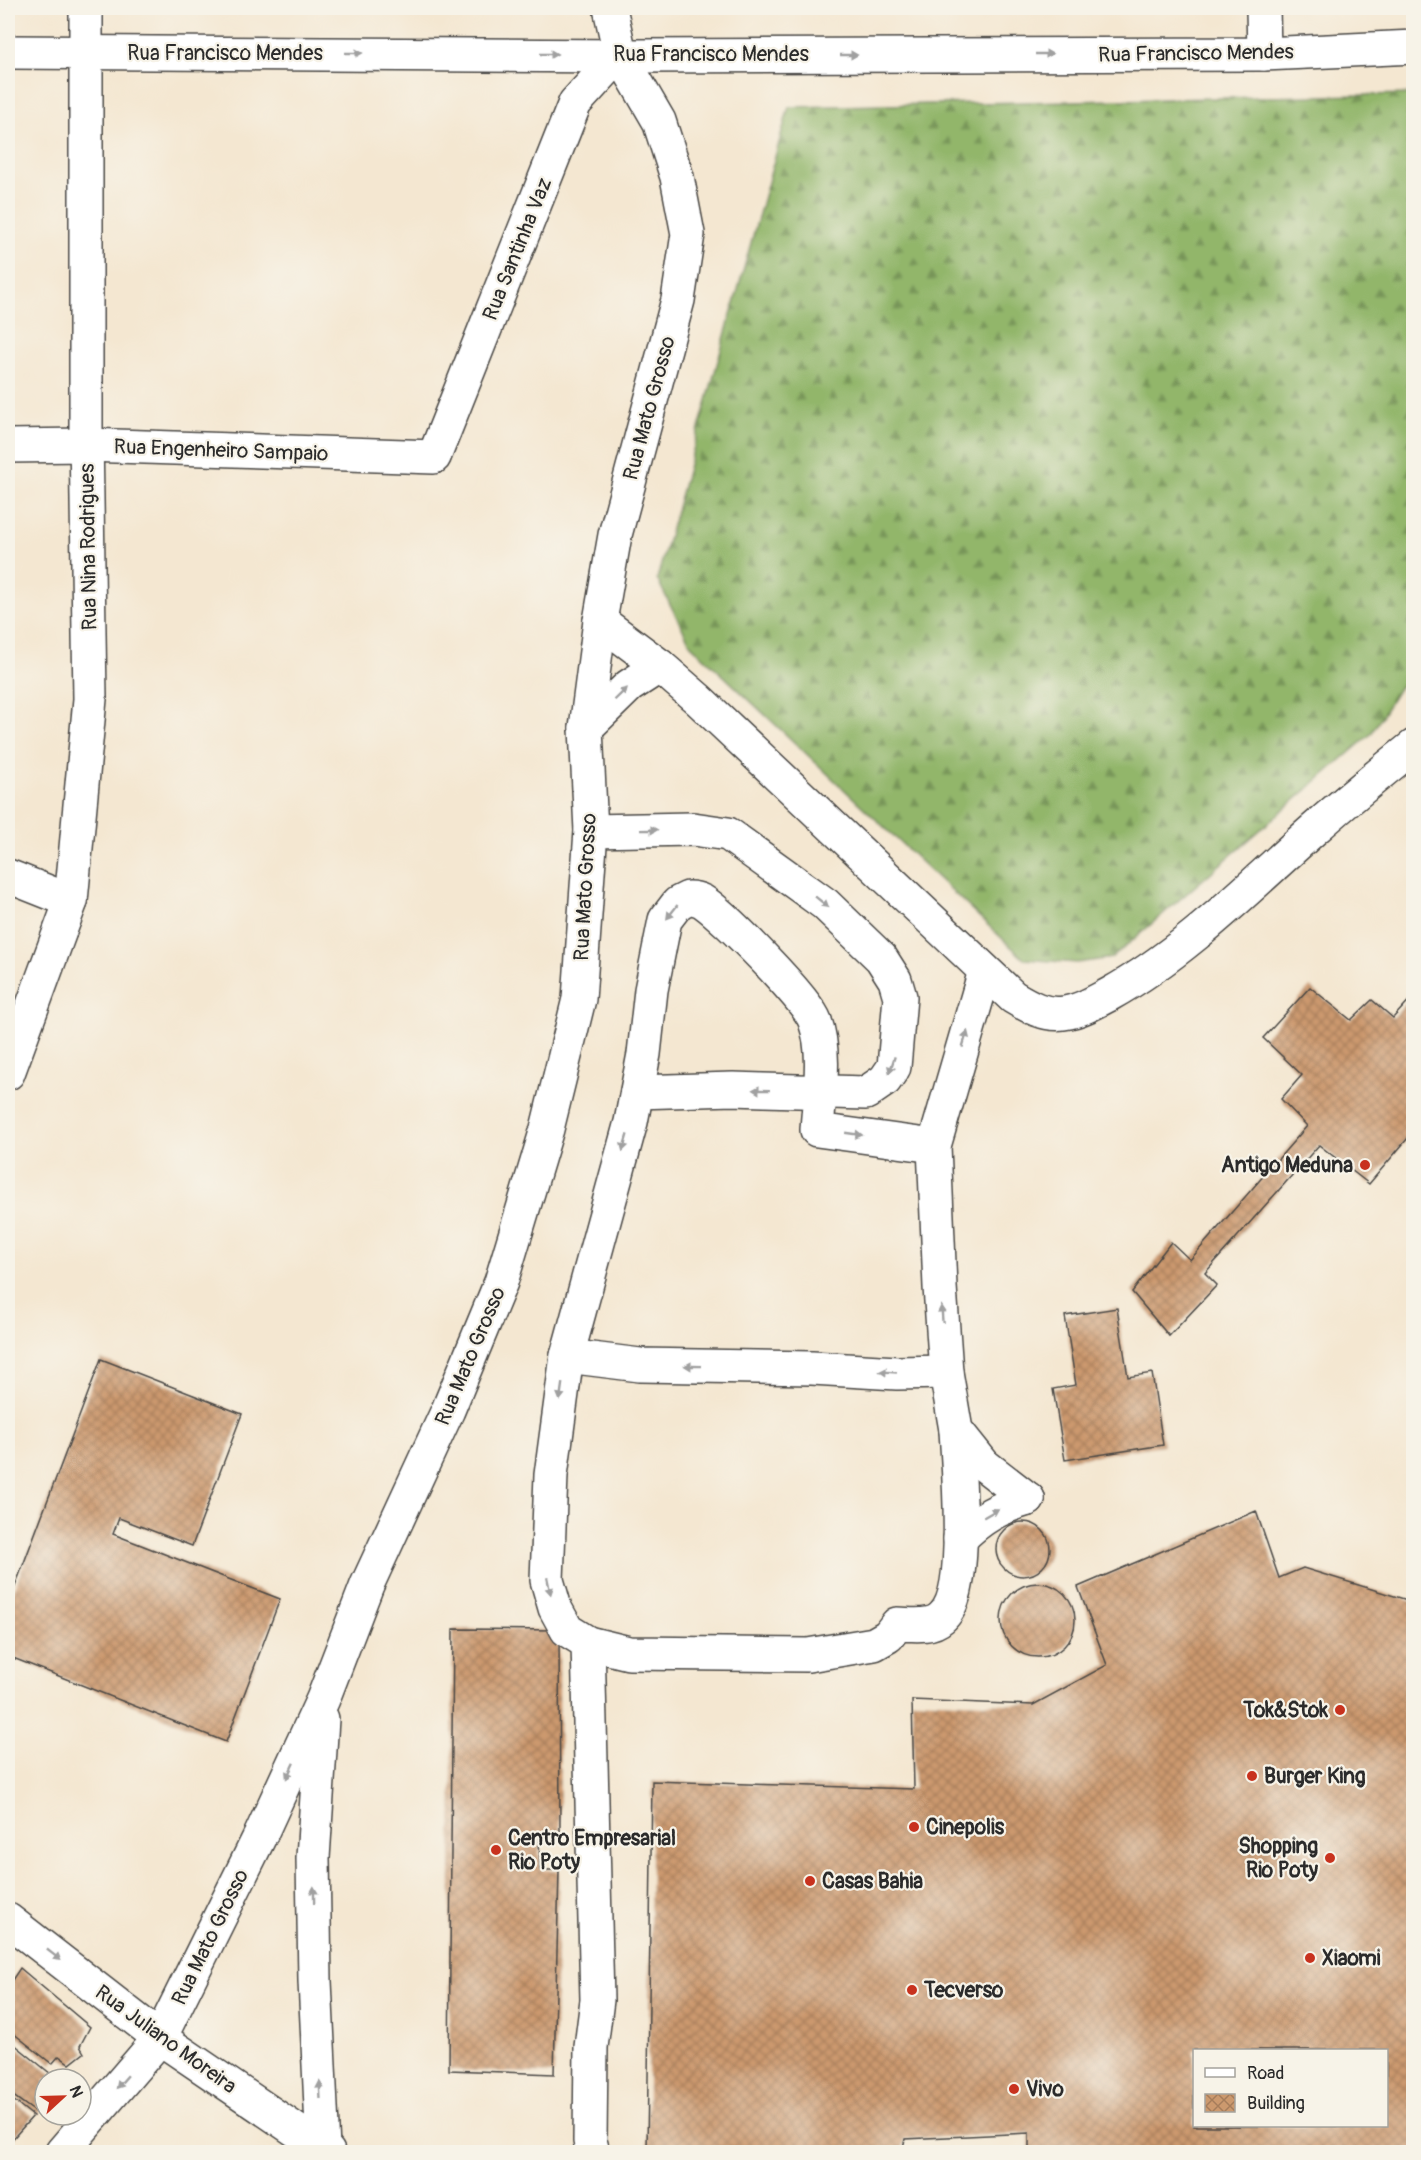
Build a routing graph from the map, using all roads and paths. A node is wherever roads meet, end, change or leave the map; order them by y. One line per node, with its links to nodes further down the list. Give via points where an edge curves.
1 (86, 8): 6 (street, Rua Nina Rodrigues)
2 (610, 8): 7 (street, Rua Mato Grosso)
3 (1263, 8): 8 (street)
4 (1413, 46): 8 (street, Rua Francisco Mendes)
5 (8, 52): 6 (street, Rua Francisco Mendes)
6 (86, 53): 7 (street, Rua Francisco Mendes, one-way to 7); 9 (street, Rua Nina Rodrigues)
7 (620, 54): 8 (street, Rua Francisco Mendes, one-way to 8); 11 (street, Rua Santinha Vaz, via 575,104); 12 (street, Rua Mato Grosso, via 659,121 688,234 678,300 615,535)
8 (1264, 54)
9 (86, 445): 10 (street, Rua Engenheiro Sampaio); 11 (street, Rua Engenheiro Sampaio); 18 (street, Rua Nina Rodrigues, via 90,699)
10 (8, 446)
11 (434, 457)
12 (600, 621): 13 (street); 14 (street, Rua Mato Grosso)
13 (660, 666): 14 (street, one-way to 13, via 629,686); 19 (street)
14 (586, 728): 16 (street, Rua Mato Grosso)
15 (1413, 746): 19 (street, via 1199,932 1132,981 1086,1007 1064,1013 1028,1006)
16 (591, 831): 21 (street, one-way to 21, via 693,829 729,834 825,904 881,958 900,997 894,1067 885,1080 867,1093); 29 (street, Rua Mato Grosso, via 579,999 547,1129 501,1282 448,1410 367,1585)
17 (8, 876): 18 (street)
18 (71, 901): 20 (street, Rua Nina Rodrigues)
19 (985, 971): 23 (street, one-way to 19)
20 (8, 1073)
21 (819, 1091): 22 (street, one-way to 22); 22 (street, one-way to 22, via 815,1019 735,928 700,900 688,898 678,903 665,920); 23 (street, one-way to 23, via 817,1130)
22 (637, 1092): 24 (street, one-way to 24)
23 (934, 1146): 25 (street, one-way to 23)
24 (567, 1356): 25 (street, one-way to 24, via 640,1365); 28 (street, one-way to 28, via 551,1475 547,1580 567,1630)
25 (946, 1372): 26 (street)
26 (956, 1430): 27 (street); 27 (street, one-way to 26, via 978,1521 1004,1506 1028,1499 984,1465)
27 (960, 1539): 28 (street, via 958,1582 951,1608 940,1620 924,1625 897,1624 888,1636 874,1644 807,1655 629,1653)
28 (588, 1643): 36 (street, via 597,2000 591,2047)
29 (323, 1699): 30 (street, Rua Mato Grosso, one-way to 30); 31 (street, Rua Mato Grosso)
30 (260, 1836): 31 (street, via 287,1821 299,1824 306,1831); 33 (street, Rua Mato Grosso)
31 (313, 1858): 34 (street, Rua Mato Grosso, one-way to 31, via 315,1981)
32 (8, 1920): 33 (street, Rua Juliano Moreira, one-way to 33)
33 (160, 2038): 34 (street, Rua Juliano Moreira); 35 (street, Rua Mato Grosso, one-way to 35)
34 (326, 2151)
35 (62, 2152)
36 (593, 2152)

